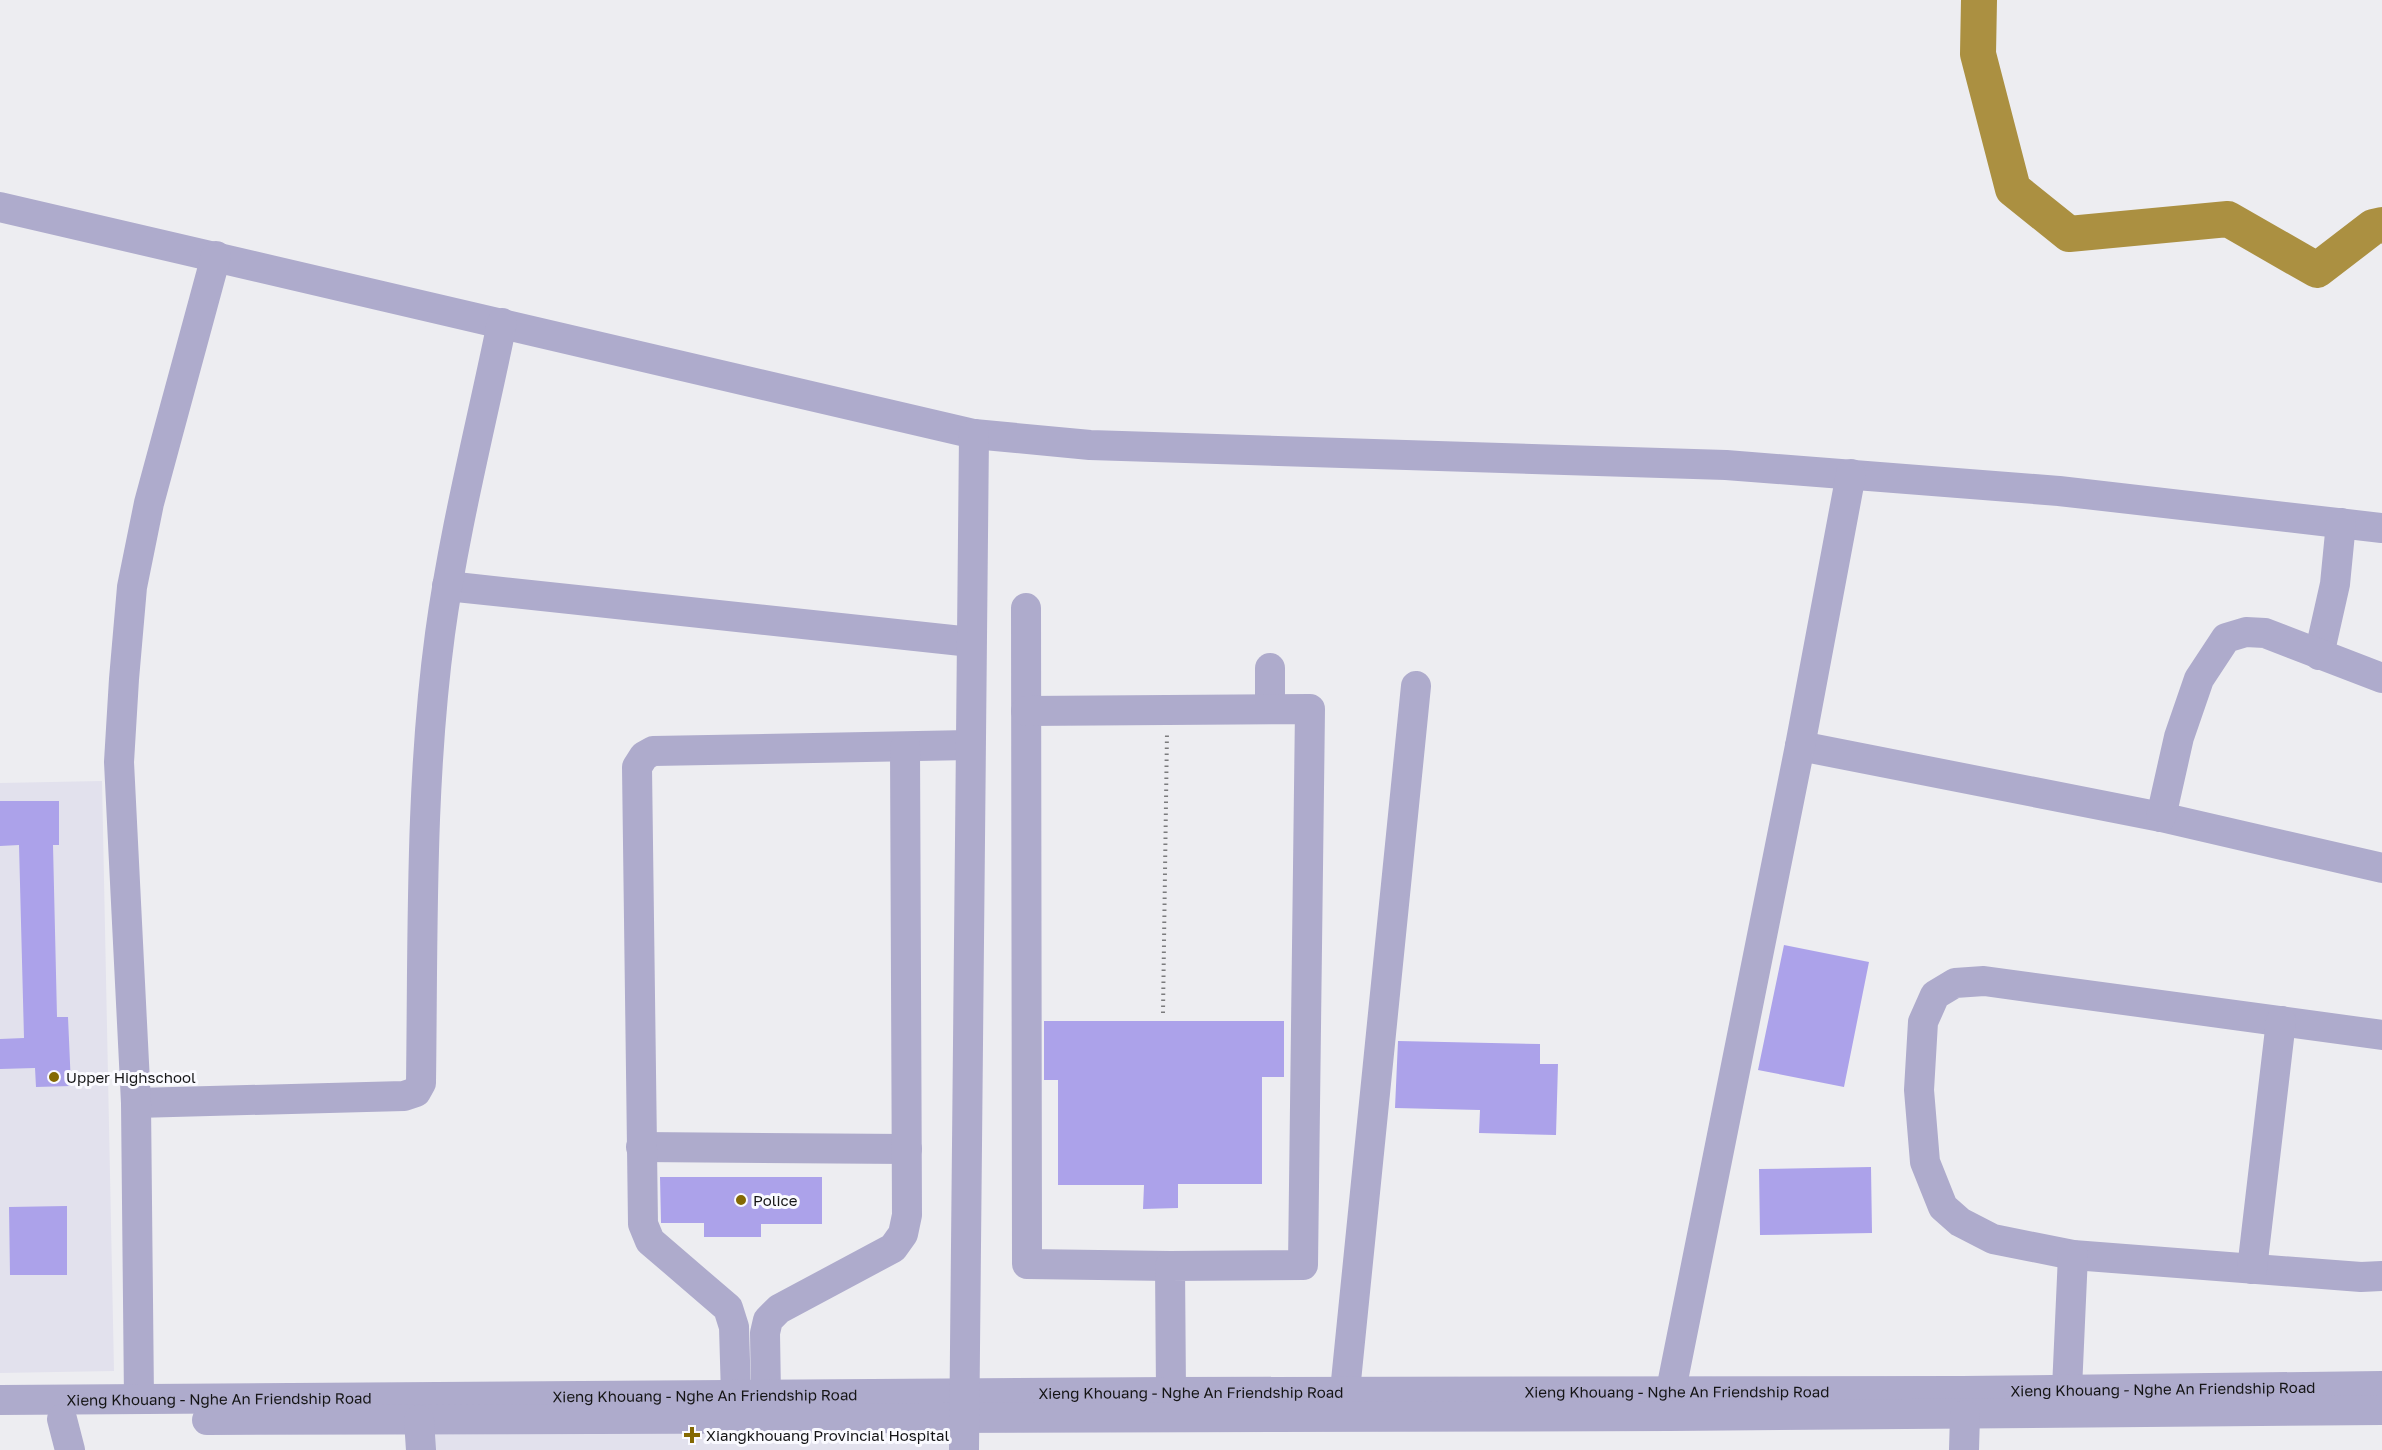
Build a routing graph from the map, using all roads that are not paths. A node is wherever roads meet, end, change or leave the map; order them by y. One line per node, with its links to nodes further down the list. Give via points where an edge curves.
1 (0, 207): 2 (street)
2 (216, 256): 3 (street); 24 (street, via 149,503 132,587 119,762)
3 (502, 323): 4 (street); 8 (street)
4 (974, 434): 5 (street, via 1090,445 1726,465); 10 (street)
5 (1851, 474): 6 (street, via 2059,490); 18 (street)
6 (2341, 523): 7 (street); 11 (street, via 2335,584)
7 (2382, 528)
8 (447, 586): 10 (street); 24 (street, via 425,785 421,1083 416,1092 404,1096)
9 (1026, 608): 16 (street)
10 (971, 642): 17 (street)
11 (2319, 655): 13 (street); 20 (street, via 2265,633 2246,632 2226,638 2199,680 2179,737)
12 (1270, 668): 15 (street)
13 (2382, 678)
14 (1416, 686): 33 (street)
15 (1270, 709): 16 (street); 28 (street, via 1310,709 1303,1265)
16 (1026, 711): 28 (street, via 1027,1264)
17 (970, 745): 19 (street); 40 (street)
18 (1800, 746): 20 (street); 39 (street)
19 (905, 747): 25 (street, via 654,751 637,766); 26 (street)
20 (2161, 817): 21 (street)
21 (2382, 868)
22 (2281, 1021): 23 (street); 27 (street, via 1984,981 1954,983 1935,995 1923,1022 1919,1090 1926,1162 1943,1207 1960,1222 1993,1239); 29 (street)
23 (2382, 1035)
24 (136, 1103): 37 (street)
25 (642, 1147): 26 (street); 35 (street, via 644,1224 650,1241 728,1308 734,1327)
26 (907, 1149): 36 (street, via 908,1215 903,1234 893,1248 779,1309 768,1320)
27 (2073, 1256): 29 (street); 32 (street)
28 (1170, 1266): 34 (street)
29 (2252, 1269): 30 (street)
30 (2382, 1276)
31 (2382, 1386): 32 (street, Xieng Khouang - Nghe An Friendship Road)
32 (2067, 1389): 39 (street, Xieng Khouang - Nghe An Friendship Road)
33 (1345, 1391): 34 (street, Xieng Khouang - Nghe An Friendship Road); 39 (street, Xieng Khouang - Nghe An Friendship Road)
34 (1171, 1392): 40 (street, Xieng Khouang - Nghe An Friendship Road)
35 (736, 1395): 36 (street, Xieng Khouang - Nghe An Friendship Road); 37 (street, Xieng Khouang - Nghe An Friendship Road)
36 (766, 1395): 40 (street, Xieng Khouang - Nghe An Friendship Road)
37 (139, 1399): 38 (street, Xieng Khouang - Nghe An Friendship Road)
38 (0, 1400)
39 (1671, 1403): 40 (street, Xieng Khouang - Nghe An Friendship Road); 42 (street, Xieng Khouang - Nghe An Friendship Road)
40 (964, 1406): 45 (street, Xieng Khouang - Nghe An Friendship Road); 48 (street)
41 (2382, 1410): 42 (street, Xieng Khouang - Nghe An Friendship Road)
42 (1965, 1414): 49 (street)
43 (0, 1419): 44 (street, Xieng Khouang - Nghe An Friendship Road)
44 (62, 1419): 45 (street, Xieng Khouang - Nghe An Friendship Road); 46 (street)
45 (419, 1420): 47 (street)
46 (70, 1450)
47 (421, 1450)
48 (964, 1450)
49 (1964, 1450)

